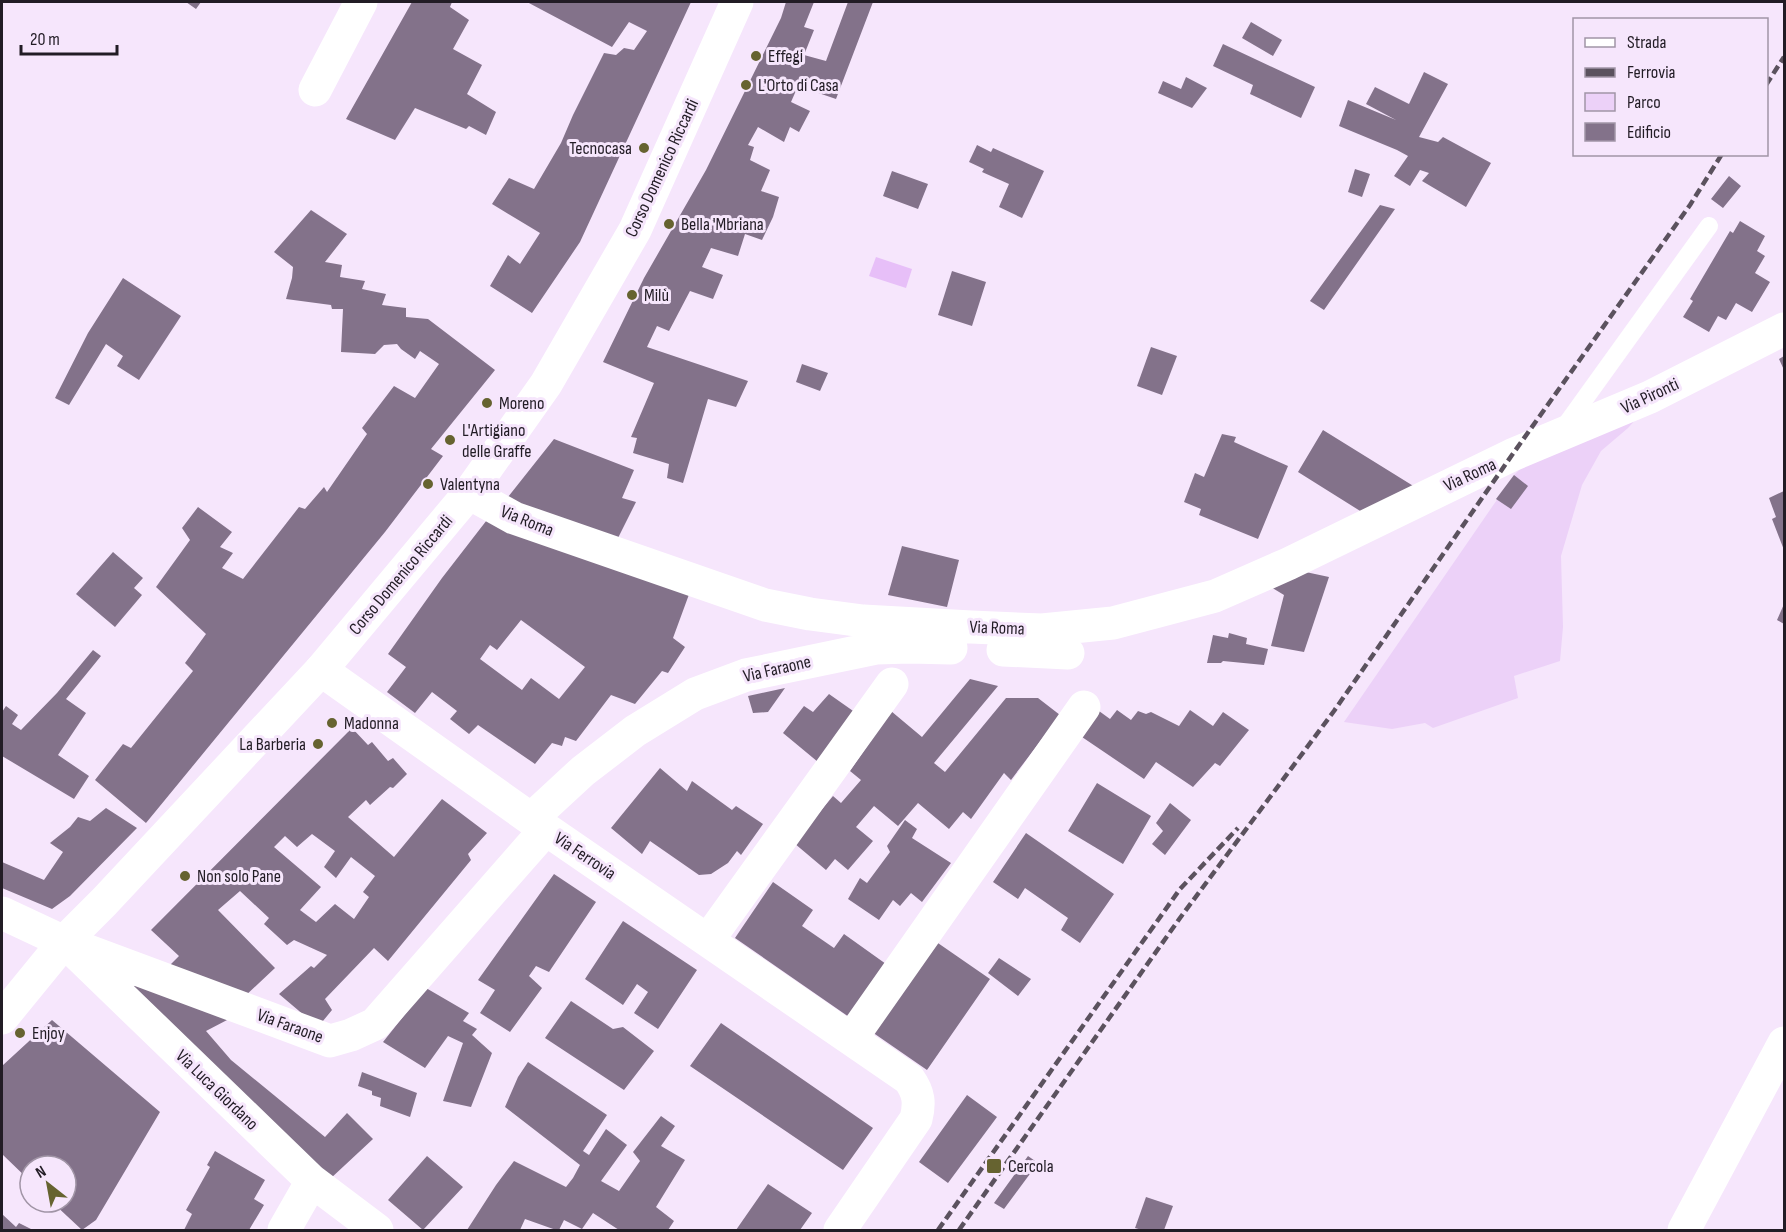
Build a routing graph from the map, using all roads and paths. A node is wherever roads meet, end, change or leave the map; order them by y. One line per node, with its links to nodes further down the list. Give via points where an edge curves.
1 (360, 2): 3 (street)
2 (737, 2): 8 (street, Corso Domenico Riccardi, via 635,230 546,384)
3 (315, 90)
4 (1709, 226): 6 (lane)
5 (1785, 329): 6 (street, Via Pironti, via 1650,397)
6 (1559, 436): 7 (street, Via Pironti)
7 (1512, 455): 8 (street, Via Roma, via 1215,596 1113,623 1042,630 863,621 765,605 514,518)
8 (469, 493): 10 (street, Corso Domenico Riccardi)
9 (1068, 653): 13 (street, Via Faraone, via 876,648 746,675 695,694 635,731 584,771)
10 (321, 670): 13 (street, Via Ferrovia); 16 (street, Corso Domenico Riccardi)
11 (892, 684): 15 (street)
12 (1084, 706): 18 (street)
13 (538, 824): 15 (street, Via Ferrovia); 16 (street, Via Faraone, via 375,1024 330,1041)
14 (2, 913): 16 (street)
15 (708, 940): 18 (street, Via Ferrovia)
16 (64, 942): 17 (street, Corso Domenico Riccardi); 20 (street, Via Luca Giordano)
17 (2, 1018)
18 (851, 1039): 23 (street, Via Ferrovia, via 909,1079 919,1109)
19 (1785, 1043): 24 (street)
20 (312, 1181): 21 (street); 22 (street, Via Luca Giordano)
21 (284, 1230)
22 (377, 1230)
23 (840, 1230)
24 (1684, 1230)

